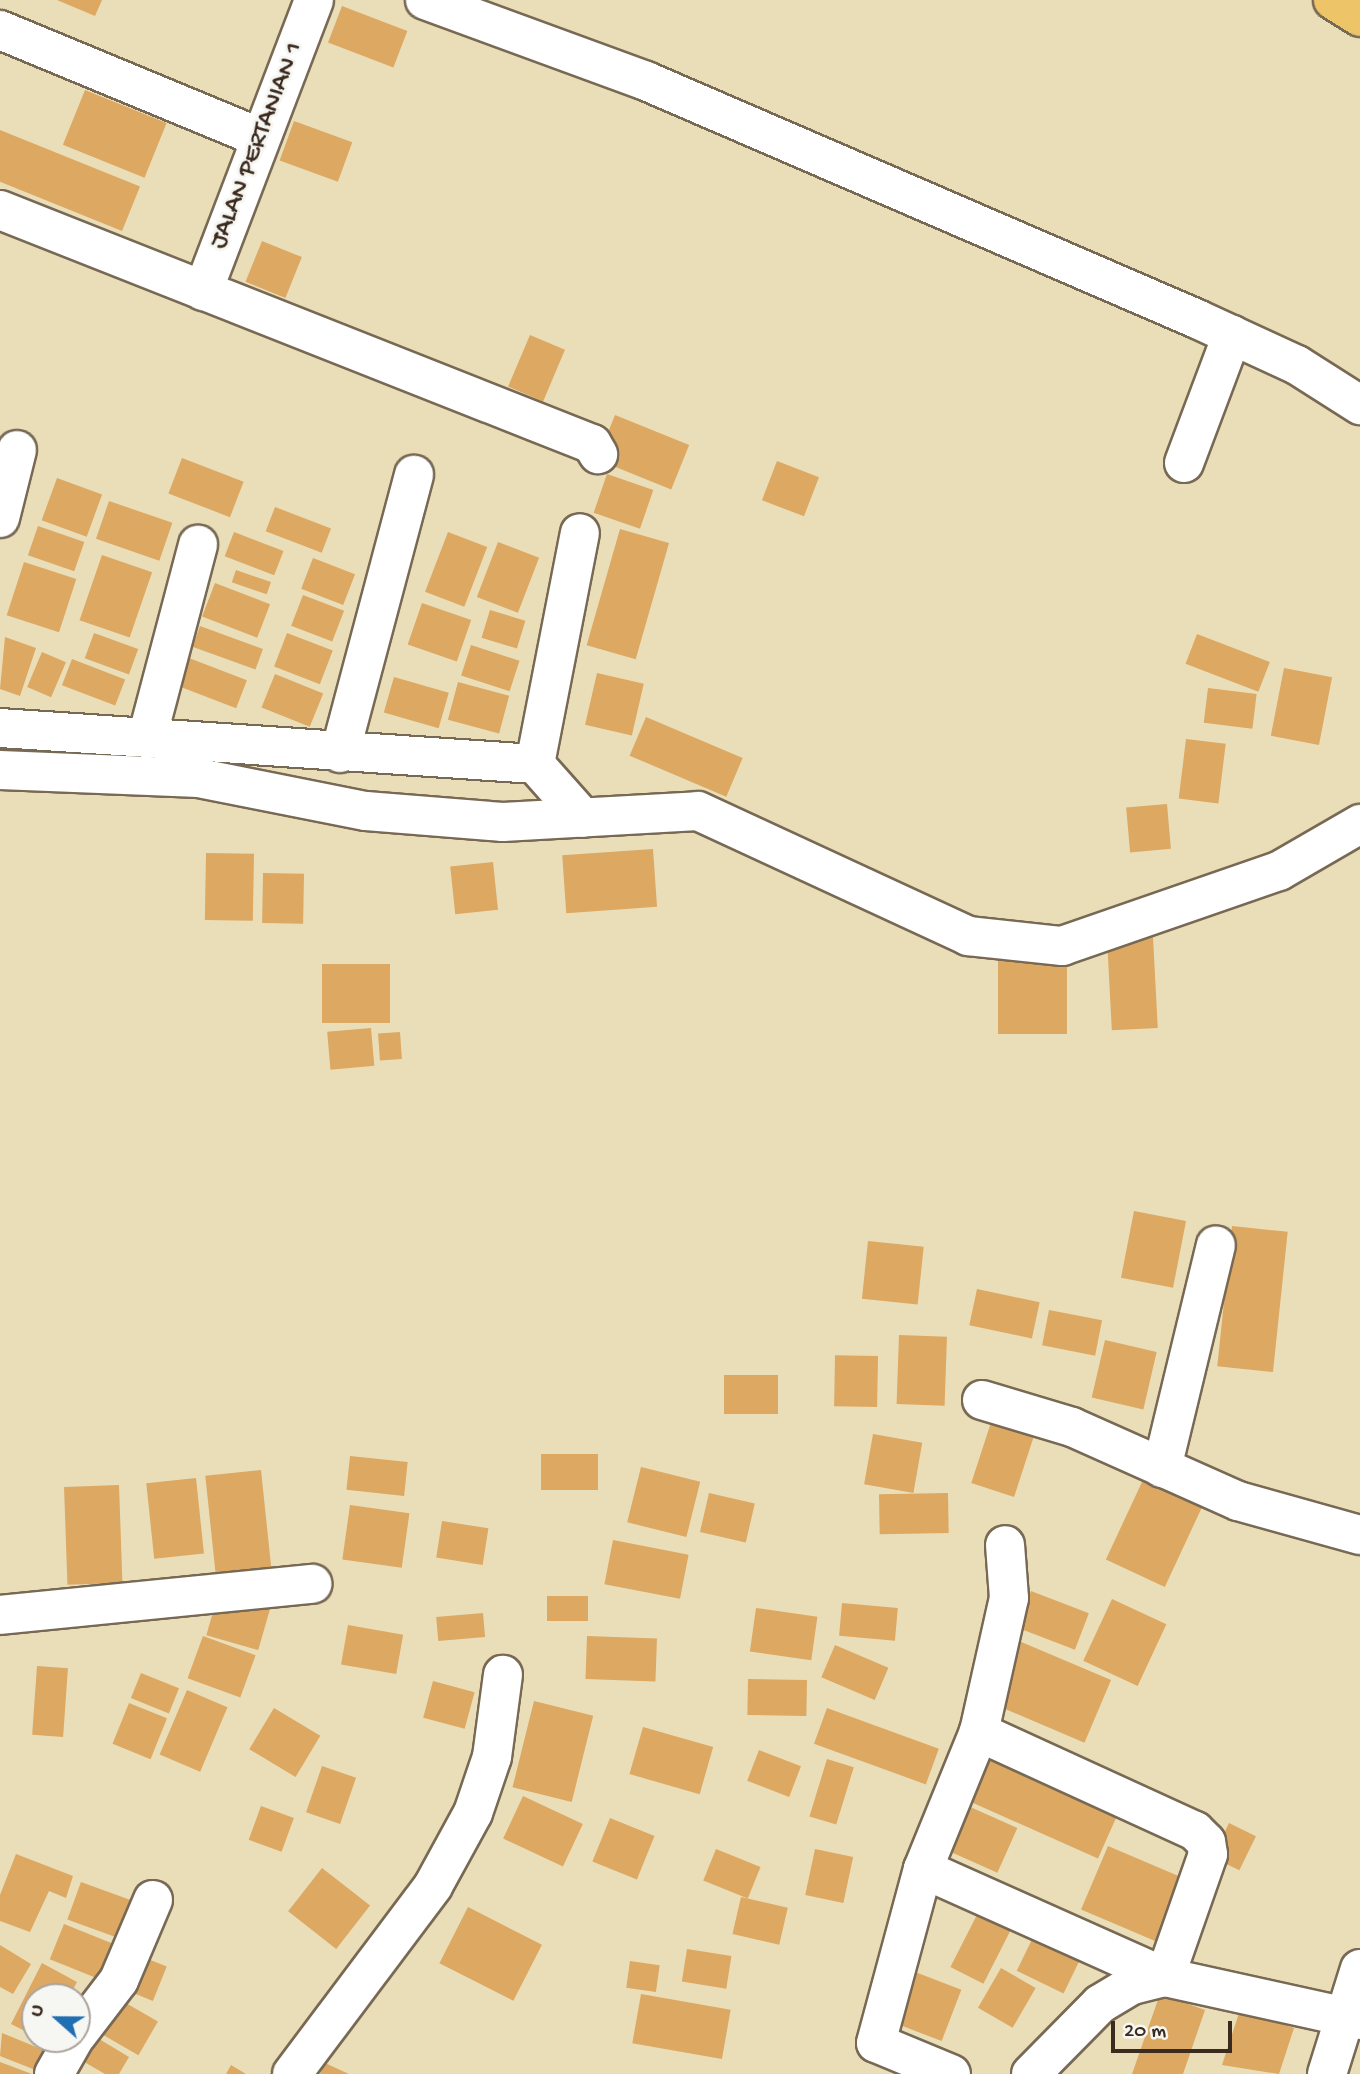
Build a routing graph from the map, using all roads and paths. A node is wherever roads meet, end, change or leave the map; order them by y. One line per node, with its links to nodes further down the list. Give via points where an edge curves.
1 (314, 0): 6 (street, JALAN PERTANIAN 1)
2 (425, 0): 9 (street, via 646,81)
3 (1334, 0): 4 (highway)
4 (1360, 17)
5 (0, 30): 6 (street)
6 (261, 138): 8 (street, JALAN PERTANIAN 1)
7 (0, 210): 8 (street)
8 (203, 291): 12 (street, via 592,444)
9 (1232, 335): 10 (street, via 1297,365); 13 (street)
10 (1360, 405)
11 (17, 450): 15 (street)
12 (598, 454)
13 (1184, 463)
14 (414, 475): 20 (street)
15 (0, 518)
16 (580, 533): 21 (street)
17 (198, 545): 19 (street)
18 (0, 728): 19 (street)
19 (147, 738): 20 (street)
20 (340, 753): 21 (street)
21 (536, 764): 23 (street)
22 (0, 770): 23 (street, via 199,778 420,816 503,822)
23 (583, 818): 24 (street, via 698,811 968,936 1062,946 1279,871)
24 (1360, 824)
25 (1216, 1245): 27 (street)
26 (982, 1400): 27 (street, via 1072,1427)
27 (1162, 1468): 28 (street, via 1238,1501)
28 (1360, 1535)
29 (1005, 1545): 33 (street, via 1009,1598)
30 (312, 1584): 31 (street)
31 (0, 1615)
32 (503, 1675): 42 (street, via 492,1757 473,1813 433,1886)
33 (979, 1732): 34 (street); 37 (street, via 1195,1830 1206,1842 1208,1854)
34 (923, 1869): 37 (street); 43 (street, via 876,2043)
35 (153, 1900): 38 (street, via 119,1980)
36 (1360, 1969): 39 (street)
37 (1165, 1977): 39 (street); 44 (street, via 1132,1985 1100,2004)
38 (91, 2017)
39 (1353, 2017): 45 (street)
40 (66, 2053): 41 (street)
41 (54, 2074)
42 (292, 2074)
43 (951, 2074)
44 (1031, 2074)
45 (1327, 2074)

